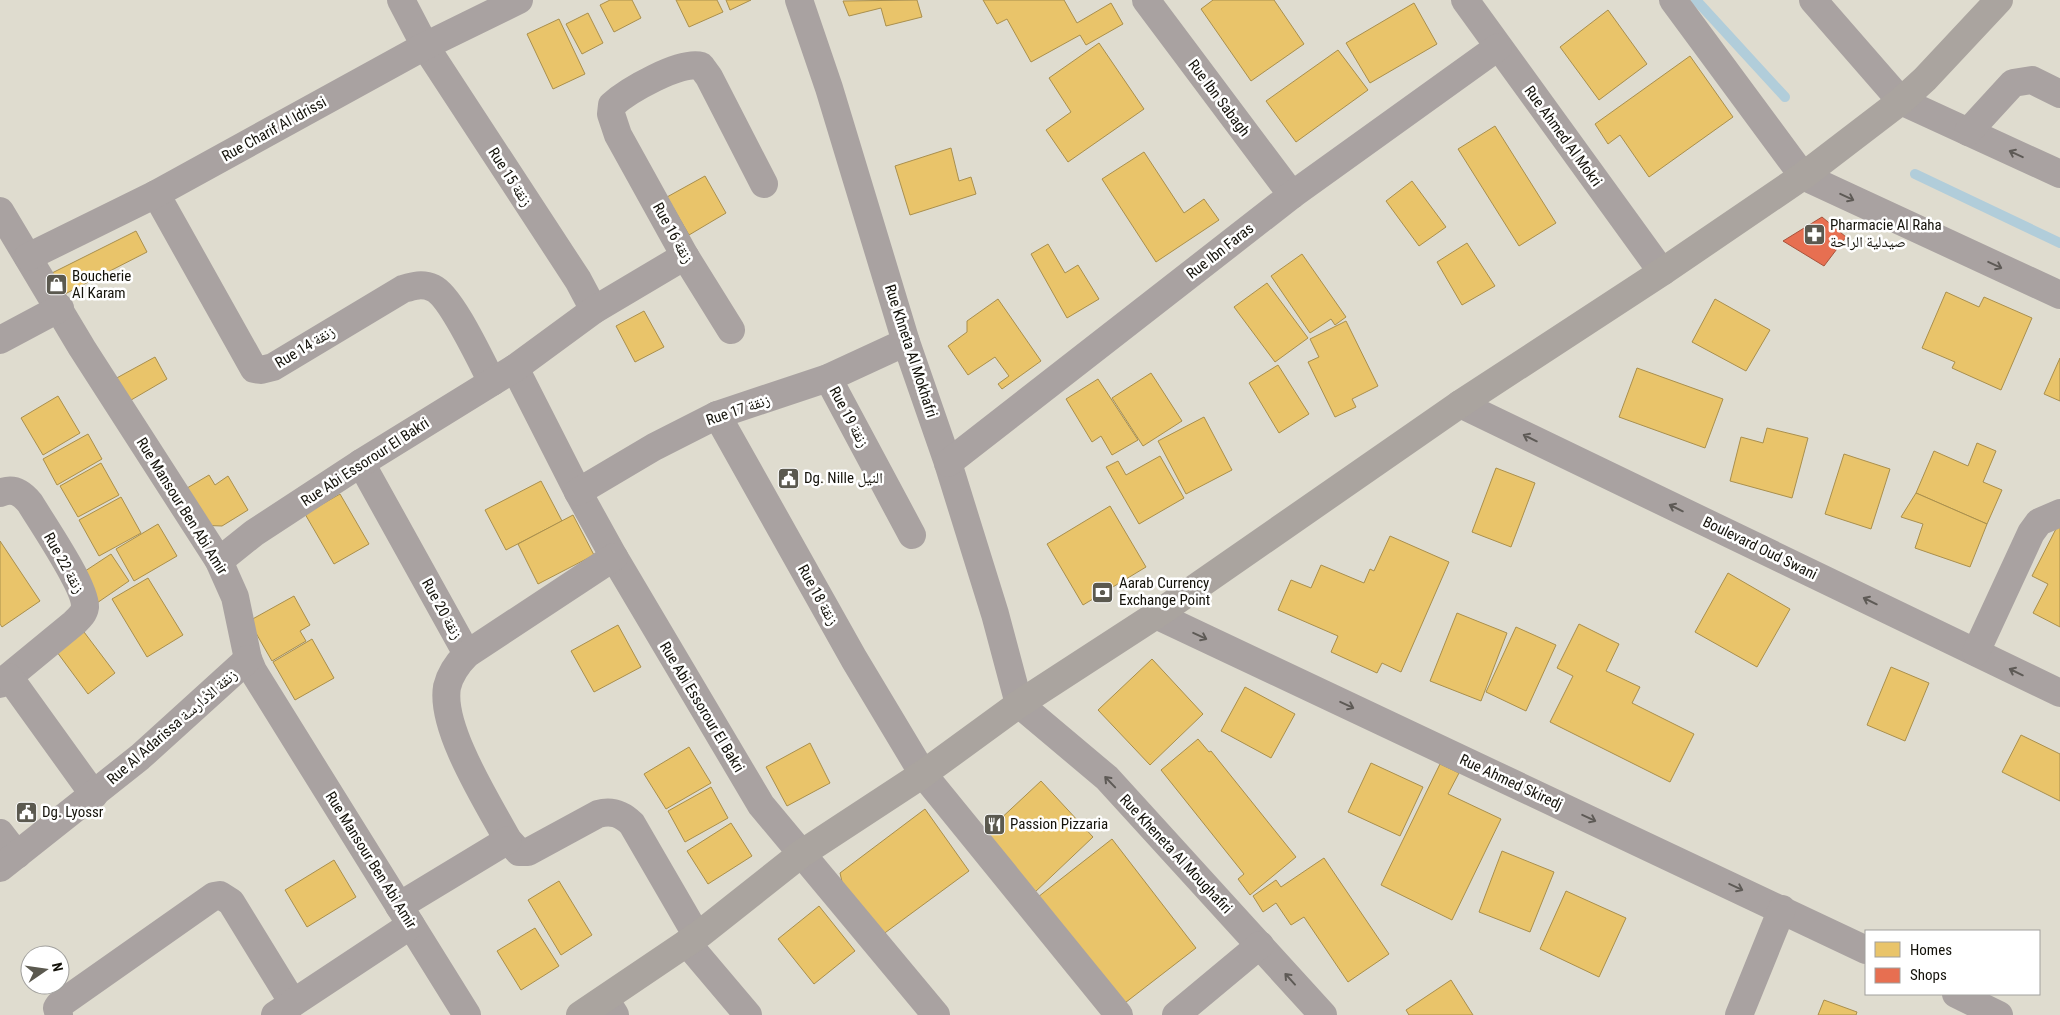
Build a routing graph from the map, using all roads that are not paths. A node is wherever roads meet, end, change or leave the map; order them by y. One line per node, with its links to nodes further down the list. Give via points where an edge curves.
1 (401, 0): 9 (street, Rue 15 زنقة)
2 (519, 0): 9 (street, Rue Charif Al Idrissi)
3 (800, 0): 28 (street, Rue Khneta Al Mokhafri, via 830,88)
4 (1146, 0): 18 (street, Rue Ibn Sabagh)
5 (1465, 0): 10 (street, Rue Ahmed Al Mokri)
6 (1673, 0): 15 (street)
7 (1813, 0): 12 (street)
8 (1999, 0): 12 (main road)
9 (425, 46): 17 (street, Rue Charif Al Idrissi); 25 (street, Rue 15 زنقة, via 578,280)
10 (1498, 47): 18 (street, Rue Ibn Faras); 22 (street, Rue Ahmed Al Mokri)
11 (2060, 94): 13 (street, via 2032,80 2013,83)
12 (1901, 100): 13 (street); 15 (main road)
13 (1968, 132): 14 (street, one-way to 13)
14 (2060, 174)
15 (1803, 176): 22 (main road); 23 (street, one-way to 23)
16 (764, 184): 20 (street, Rue 16 زنقة, via 701,66 690,64 676,69 616,102 611,114 618,135)
17 (156, 194): 21 (street, Rue Charif Al Idrissi); 29 (street, Rue 14 زنقة, via 254,369 272,367 403,289 423,285 433,288 447,300)
18 (1292, 195): 34 (street, Rue Ibn Faras)
19 (0, 211): 21 (street, Rue Mansour Ben Abi Amir)
20 (685, 256): 25 (street, Rue Abi Essorour El Bakri); 26 (street, Rue 16 زنقة)
21 (28, 257): 24 (street, Rue Mansour Ben Abi Amir)
22 (1662, 272): 31 (main road)
23 (2060, 295)
24 (60, 308): 27 (street); 40 (street, Rue Mansour Ben Abi Amir, via 82,348)
25 (594, 310): 29 (street, Rue Abi Essorour El Bakri)
26 (731, 330)
27 (0, 340)
28 (906, 342): 30 (street, Rue 17 زنقة); 34 (street, Rue Khneta Al Mokhafri)
29 (503, 375): 33 (street, Rue Abi Essorour El Bakri); 36 (street, Rue Abi Essorour El Bakri)
30 (828, 378): 32 (street, Rue 17 زنقة); 38 (street, Rue 19 زنقة)
31 (1460, 404): 41 (main road); 42 (street, Boulevard Oud Swani, one-way to 31)
32 (717, 415): 36 (street, Rue 17 زنقة, via 654,447); 48 (street, Rue 18 زنقة, via 854,660)
33 (361, 463): 40 (street, Rue Abi Essorour El Bakri, via 254,533); 43 (street, Rue 20 زنقة)
34 (948, 463): 47 (street, Rue Khneta Al Mokhafri)
35 (0, 492): 45 (street, Rue 22 زنقة, via 18,492 30,503 80,589 84,608 74,623)
36 (578, 492): 39 (street, Rue Abi Essorour El Bakri)
37 (2060, 513): 42 (street, via 2039,522 2032,533)
38 (912, 535)
39 (614, 557): 43 (street, Rue 20 زنقة); 52 (street, Rue Abi Essorour El Bakri, via 761,805)
40 (219, 561): 44 (street, Rue Mansour Ben Abi Amir, via 235,596)
41 (1156, 615): 47 (main road); 54 (street, Rue Ahmed Skiredj, one-way to 54)
42 (1976, 652): 46 (street, Boulevard Oud Swani, one-way to 42)
43 (467, 654): 51 (street, via 457,665 448,685 448,711 465,757)
44 (248, 659): 49 (street, Rue Al Adarissa زنقة الأدارسة); 55 (street, Rue Mansour Ben Abi Amir)
45 (4, 680): 49 (street)
46 (2060, 693)
47 (1020, 704): 48 (main road); 57 (street, Rue Kheneta Al Moughafiri, one-way to 47, via 1107,778)
48 (923, 774): 52 (main road); 67 (street, Rue 18 زنقة)
49 (94, 796): 53 (street, Rue Al Adarissa زنقة الأدارسة)
50 (0, 833): 53 (street)
51 (508, 840): 55 (street); 56 (street, via 519,852 528,852 598,814 620,815 632,824)
52 (801, 854): 56 (main road); 66 (street, Rue Abi Essorour El Bakri)
53 (8, 862)
54 (1782, 909): 58 (street, Rue Ahmed Skiredj); 70 (street)
55 (405, 915): 61 (street); 63 (street, Rue Mansour Ben Abi Amir)
56 (692, 940): 60 (main road); 65 (street)
57 (1260, 945): 68 (street); 69 (street, Rue Kheneta Al Moughafiri, one-way to 57)
58 (1865, 950)
59 (1958, 995): 71 (street)
60 (610, 1007): 64 (main road)
61 (284, 1009): 62 (street, via 231,902 220,895 214,896 59,1005)
62 (59, 1015)
63 (467, 1015)
64 (580, 1015)
65 (748, 1015)
66 (936, 1015)
67 (1119, 1015)
68 (1176, 1015)
69 (1323, 1015)
70 (1739, 1015)
71 (2000, 1015)

